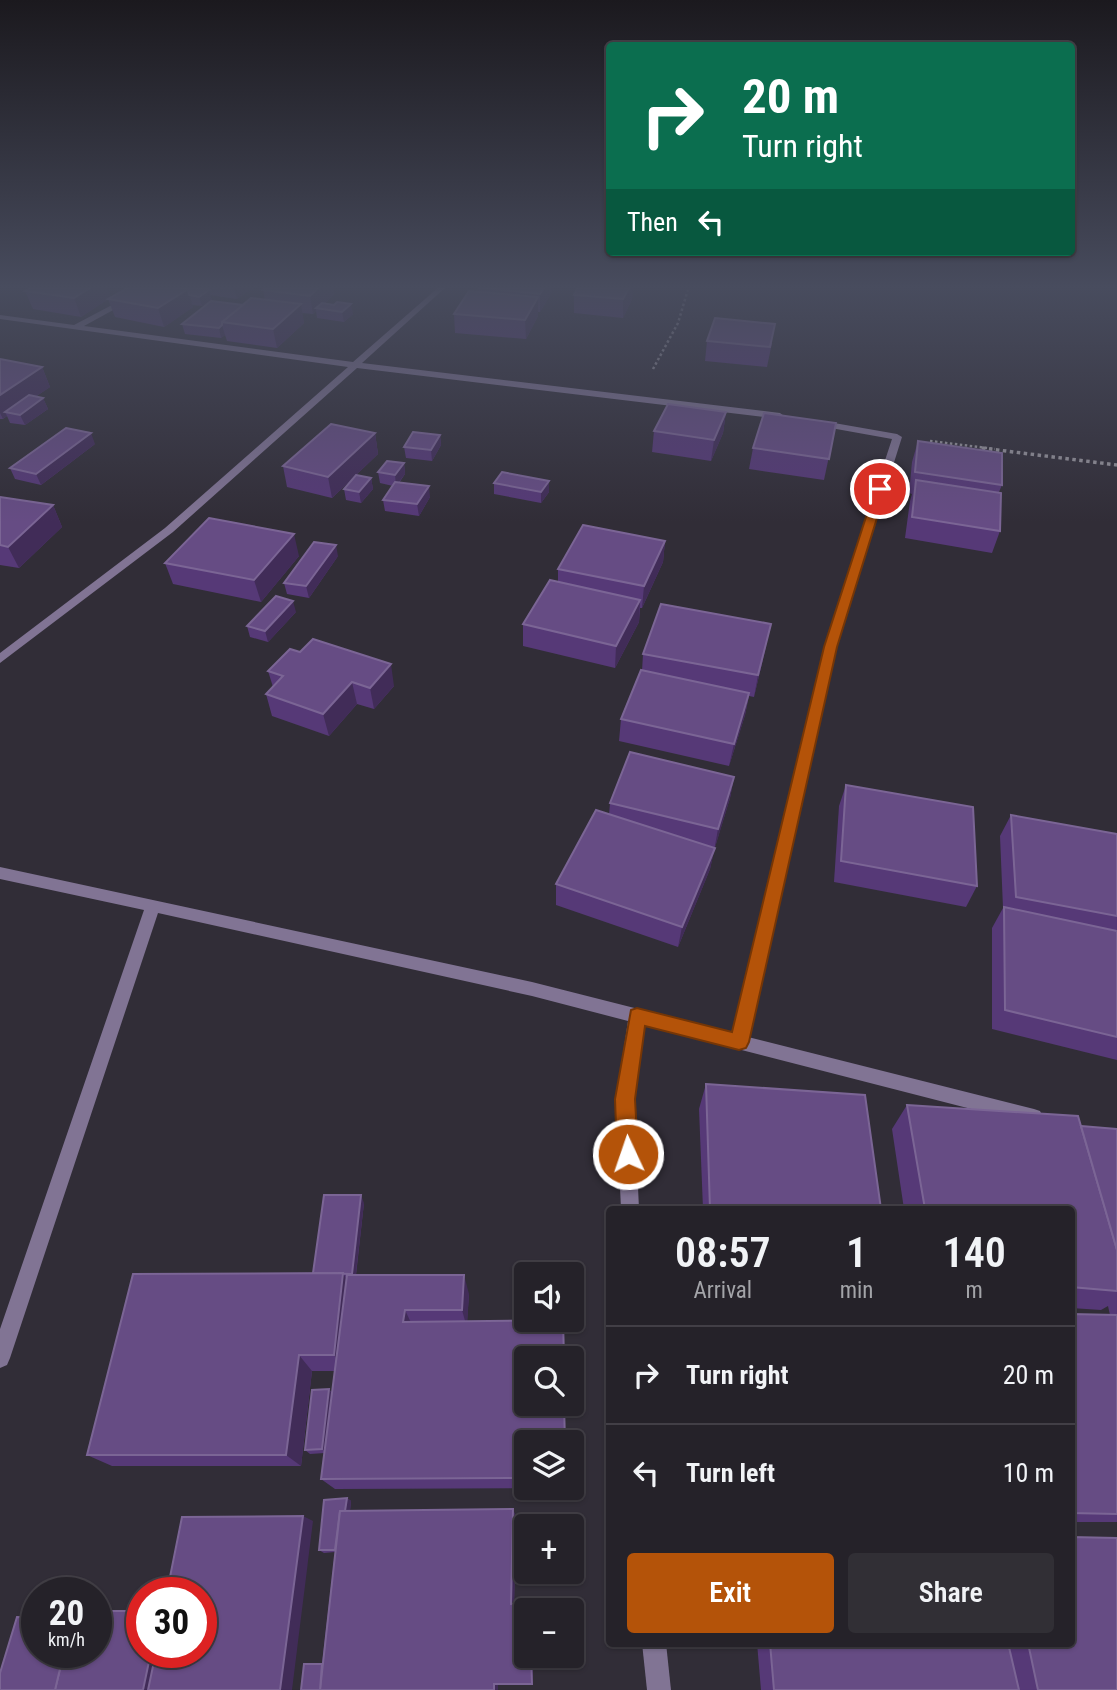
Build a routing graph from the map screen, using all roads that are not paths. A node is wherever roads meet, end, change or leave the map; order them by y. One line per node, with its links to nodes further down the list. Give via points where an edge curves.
1 (355, 365): 2 (street); 4 (street, via 169,530)
2 (792, 418)
3 (805, 421): 8 (street, via 897,437 830,647)
4 (0, 659)
5 (0, 873): 6 (street)
6 (153, 906): 7 (street); 11 (street)
7 (637, 1016): 8 (street); 10 (street, via 625,1099)
8 (739, 1042): 9 (street)
9 (1049, 1121)
10 (630, 1206)
11 (0, 1358)
12 (654, 1647): 13 (street)
13 (659, 1690)

